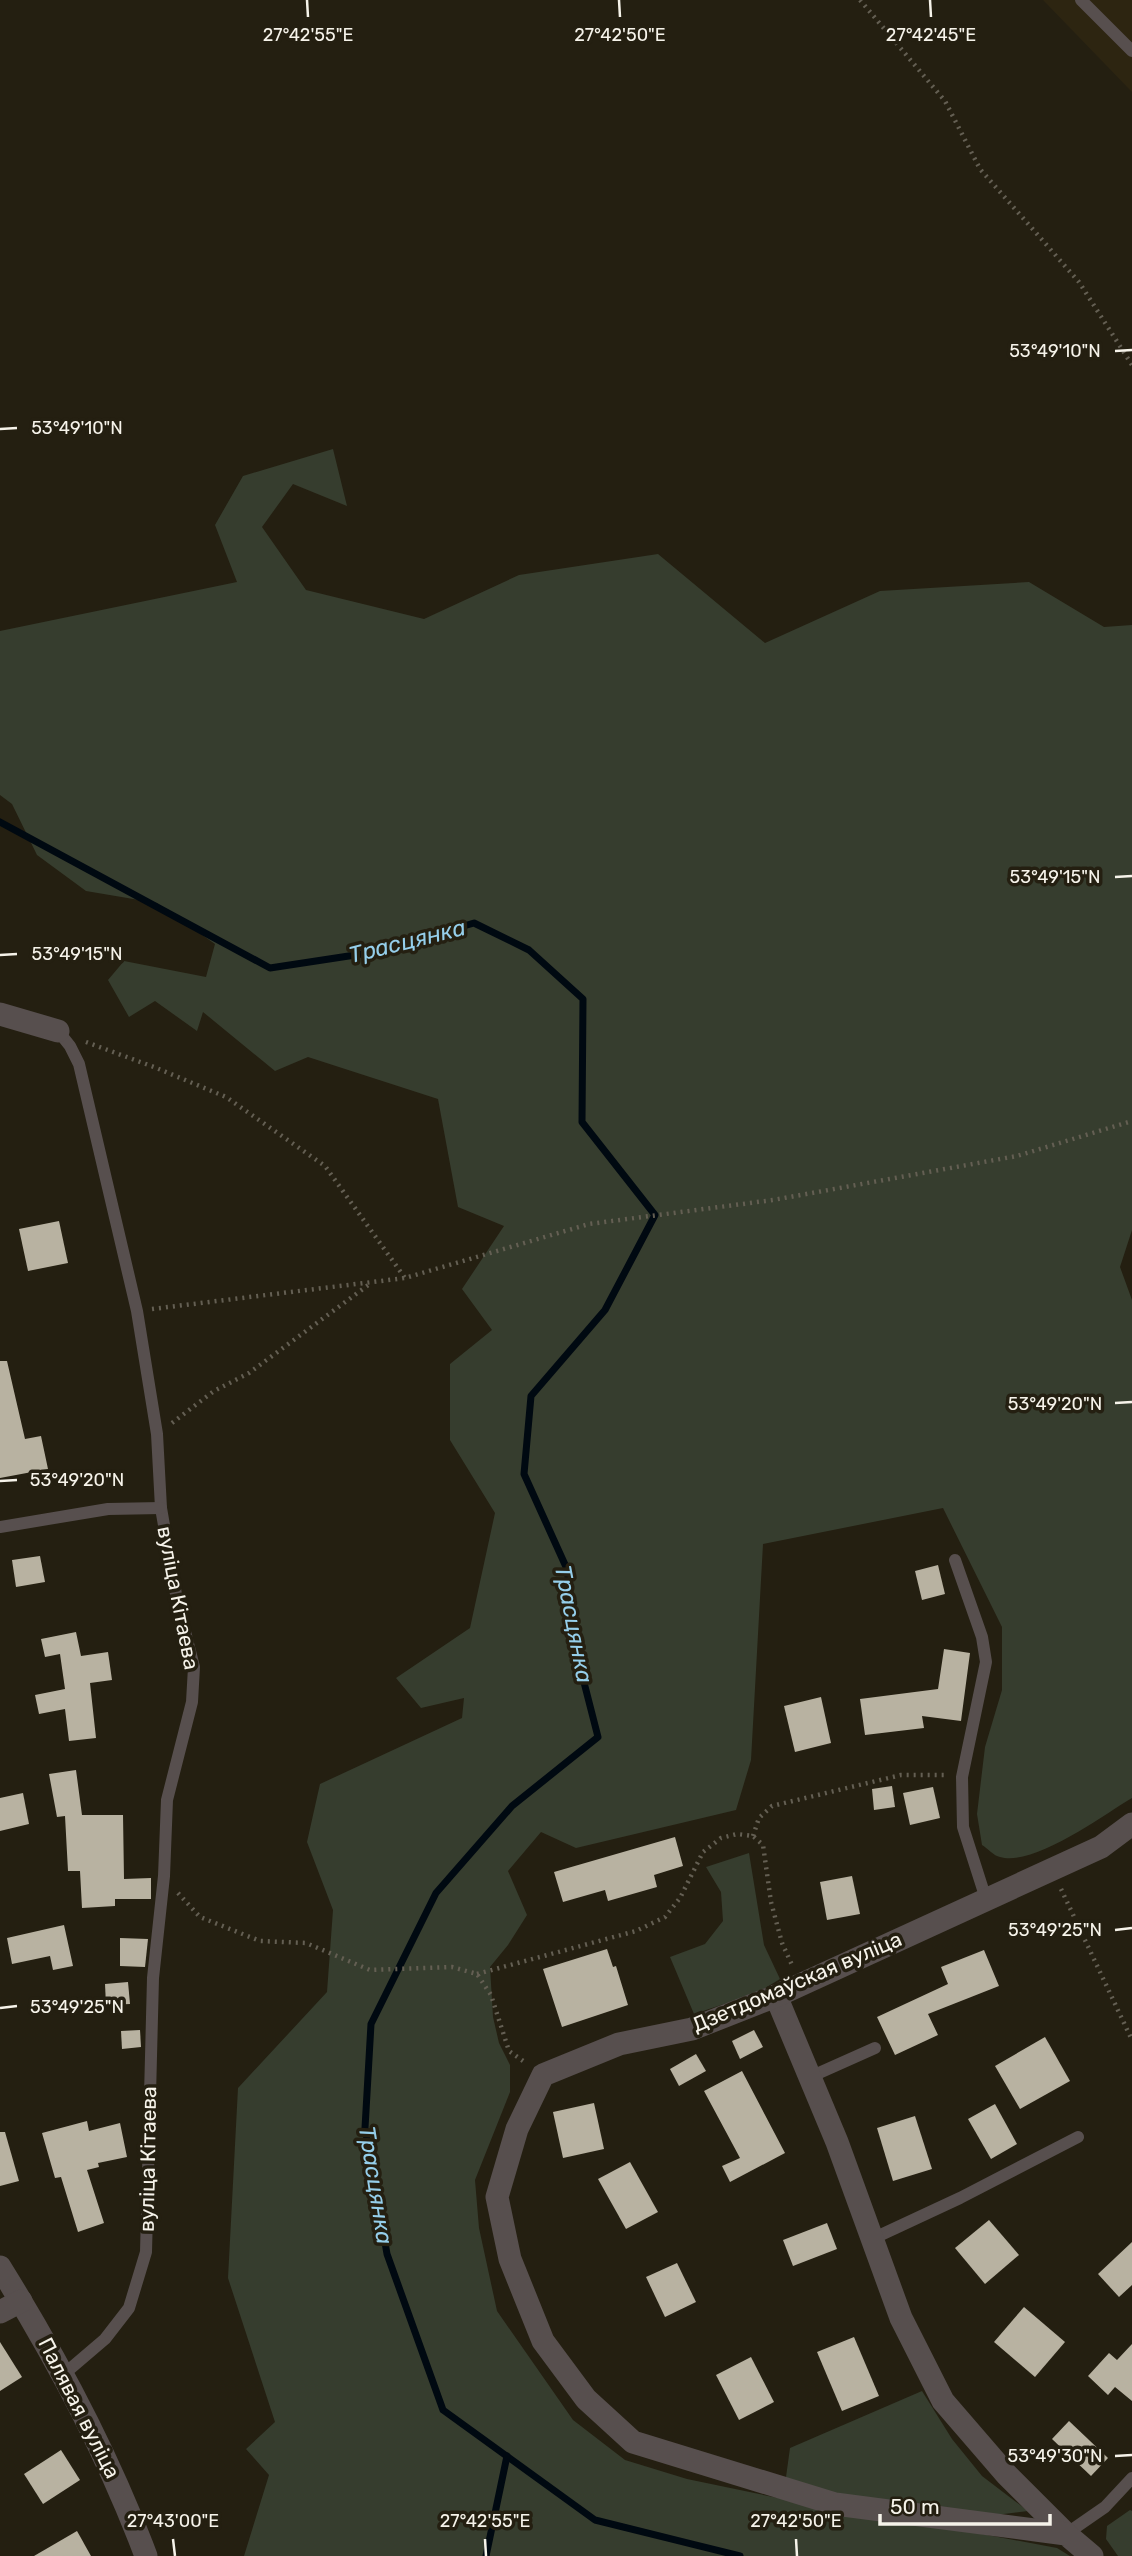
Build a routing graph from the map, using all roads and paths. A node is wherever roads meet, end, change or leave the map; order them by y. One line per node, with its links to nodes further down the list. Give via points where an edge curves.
1 (860, 0): 4 (path, via 945,101 980,169 1079,282)
2 (1081, 0): 3 (lane)
3 (1132, 51)
4 (1132, 366)
5 (0, 1014): 6 (street)
6 (58, 1031): 8 (path, via 226,1097 325,1166); 10 (lane, вуліца Кітаева, via 79,1064)
7 (1132, 1121): 8 (path, via 1017,1156 773,1200 589,1224)
8 (405, 1278): 9 (path)
9 (371, 1283): 10 (path); 11 (path)
10 (137, 1311): 11 (lane, вуліца Кітаева)
11 (157, 1434): 12 (lane, вуліца Кітаева)
12 (161, 1508): 13 (lane, via 108,1509); 19 (lane, вуліца Кітаева, via 194,1667 192,1702 167,1800)
13 (0, 1527)
14 (956, 1560): 15 (lane, via 986,1662)
15 (962, 1777): 17 (path, via 901,1775 772,1806 759,1818); 20 (lane, via 963,1827)
16 (1132, 1824): 18 (street, Дзетдомаўская вуліца, via 1101,1846)
17 (753, 1836): 21 (path, via 721,1838 703,1852 665,1917 636,1931); 22 (path, via 763,1846 782,1943)
18 (1051, 1869): 20 (street, Дзетдомаўская вуліца); 24 (path)
19 (164, 1876): 21 (path, via 200,1917 260,1941 306,1943 370,1970 452,1967); 33 (lane, вуліца Кітаева, via 153,1978 146,2252 129,2308 105,2339)
20 (986, 1899): 22 (street, Дзетдомаўская вуліца)
21 (477, 1974): 26 (path, via 491,1995 509,2051)
22 (802, 1984): 23 (street, Дзетдомаўская вуліца)
23 (776, 1996): 26 (street, Дзетдомаўская вуліца, via 692,2029 619,2044); 27 (street)
24 (1132, 2040)
25 (875, 2048): 27 (lane)
26 (543, 2075): 35 (street, via 517,2129 497,2197 510,2259 543,2340 586,2399 633,2442 835,2504)
27 (810, 2077): 29 (street)
28 (1078, 2137): 29 (lane)
29 (872, 2239): 35 (street, via 901,2318 943,2401)
30 (0, 2267): 31 (street, Палявая вуліца)
31 (21, 2301): 32 (street); 33 (street, Палявая вуліца)
32 (0, 2312)
33 (64, 2374): 36 (street, Палявая вуліца, via 124,2498)
34 (1132, 2478): 35 (lane, via 1105,2507)
35 (1066, 2534): 37 (street)
36 (146, 2556)
37 (1093, 2556)

